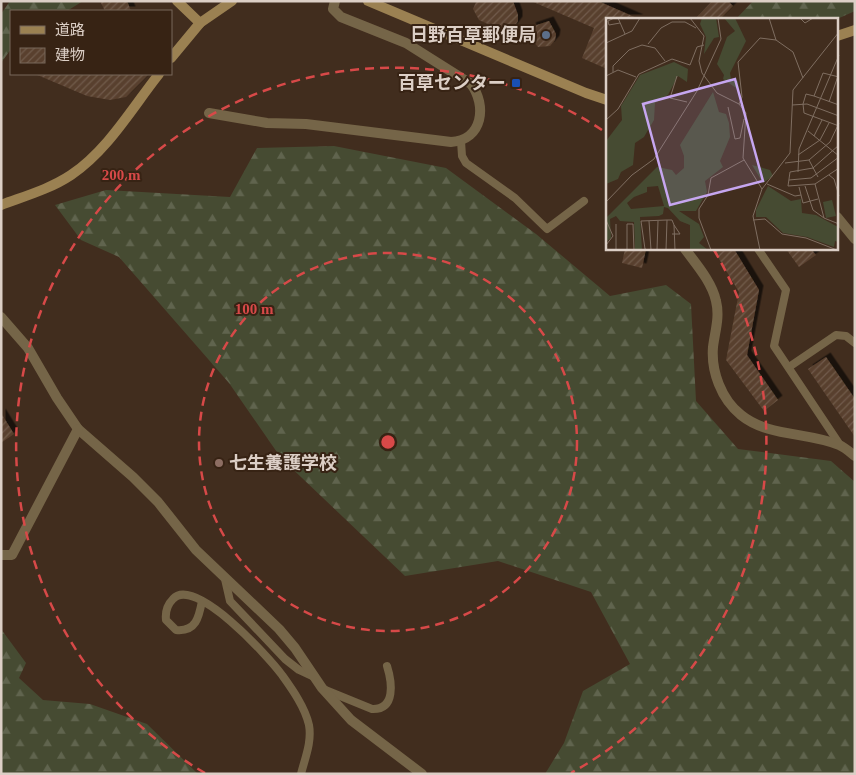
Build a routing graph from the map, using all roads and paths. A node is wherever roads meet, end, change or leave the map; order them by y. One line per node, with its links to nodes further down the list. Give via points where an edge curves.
1 (177, 1): 5 (street)
2 (232, 1): 5 (street)
3 (335, 1): 12 (street, via 333,9 341,18 406,43 471,84 477,92 481,114 473,132)
4 (368, 1): 10 (street)
5 (200, 23): 8 (street)
6 (855, 30): 7 (street)
7 (838, 36)
8 (172, 57)
9 (158, 75): 14 (street, via 103,146 72,174 47,188)
10 (606, 100)
11 (209, 113): 12 (street, via 267,123 306,124)
12 (461, 142): 13 (lane, via 466,163 515,198 547,229)
13 (584, 201)
14 (1, 205)
15 (838, 219): 16 (street)
16 (855, 239)
17 (686, 250): 23 (street, via 716,300 718,318 713,348 714,368 727,400 740,415 765,428)
18 (759, 250): 21 (lane, via 786,290 774,346)
19 (1, 317): 22 (street, via 28,348)
20 (855, 343): 21 (lane, via 846,336 836,335)
21 (788, 367): 23 (lane)
22 (78, 429): 25 (street, via 12,555); 26 (street, via 140,483)
23 (840, 445): 24 (street)
24 (855, 456)
25 (1, 555)
26 (225, 579): 28 (lane, via 230,601); 31 (street, via 279,629)
27 (202, 601): 27 (lane, via 181,594 175,596 168,604 166,620 176,630 190,629 196,624); 29 (lane)
28 (260, 633): 29 (lane); 31 (lane, via 285,659)
29 (252, 640): 33 (lane, via 281,673 308,724 308,749)
30 (387, 666): 32 (lane, via 391,693 388,704 380,709 372,709)
31 (314, 677): 32 (street)
32 (322, 688): 34 (street, via 350,720)
33 (301, 774)
34 (422, 774)

